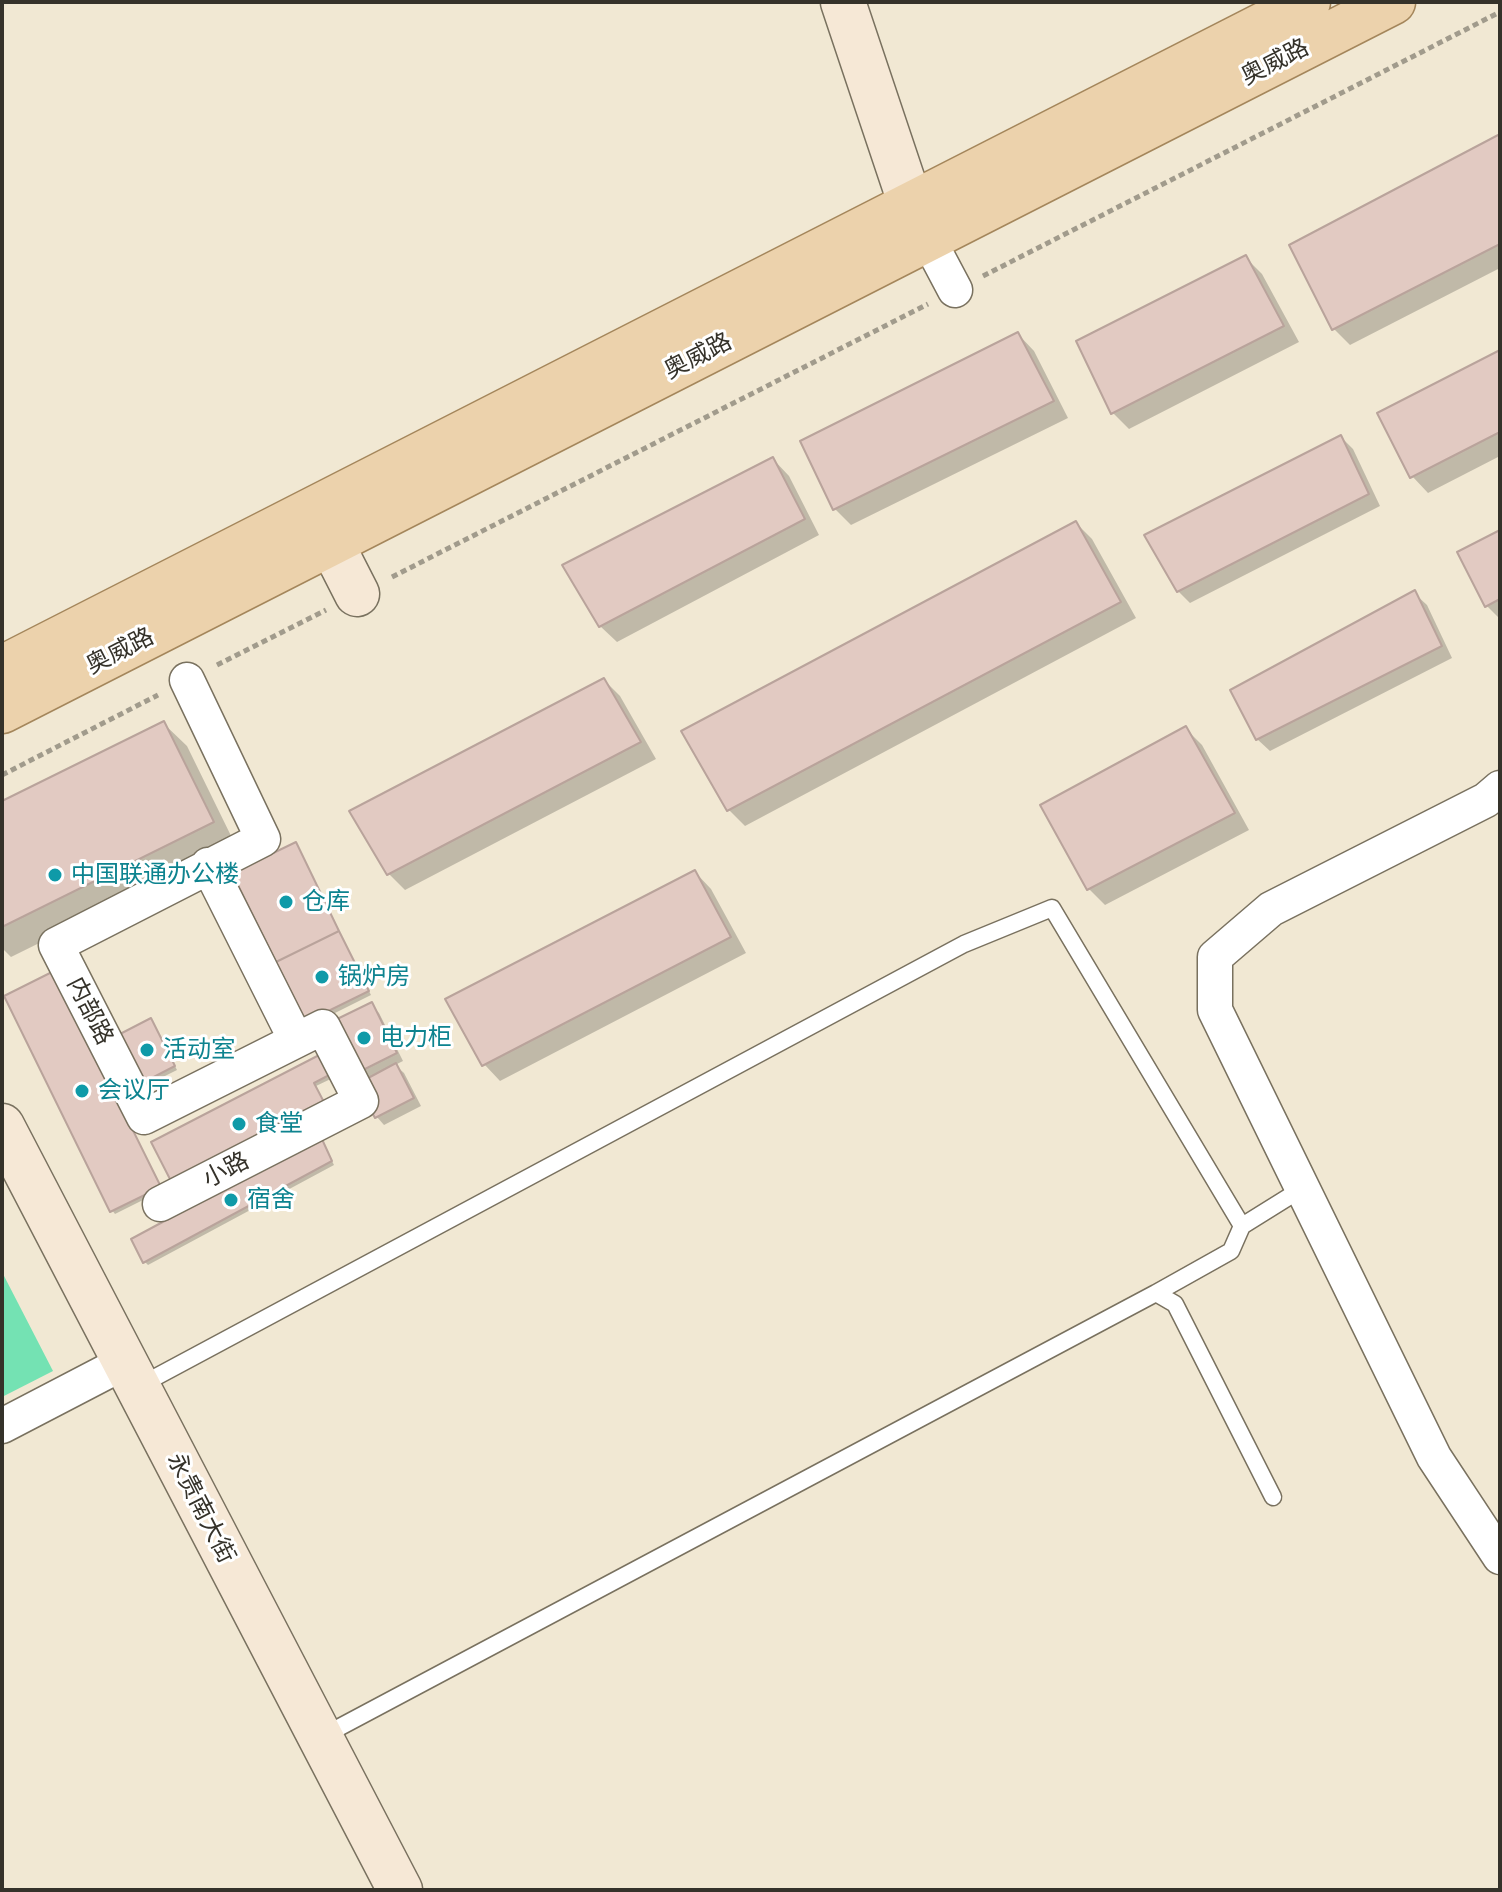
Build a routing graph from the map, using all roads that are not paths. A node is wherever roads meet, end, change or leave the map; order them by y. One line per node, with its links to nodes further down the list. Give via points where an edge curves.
1 (843, 2): 4 (street)
2 (1308, 2): 4 (main road, 奥威路)
3 (1393, 2): 4 (main road, 奥威路)
4 (920, 222): 5 (street); 6 (main road, 奥威路); 8 (main road, 奥威路)
5 (955, 290)
6 (331, 543): 7 (street); 10 (main road, 奥威路)
7 (357, 594)
8 (2, 668)
9 (187, 680): 12 (street, 内部路, via 263,839)
10 (2, 711)
11 (1500, 788): 15 (street, via 1486,800 1271,909 1215,957 1215,1010)
12 (208, 865): 13 (street); 13 (street, 内部路, via 56,945 144,1117)
13 (296, 1040): 16 (street, 小路, via 323,1027 361,1101)
14 (2, 1126): 19 (street, 永贵南大街)
15 (1303, 1188): 17 (lane); 22 (street, via 1434,1457)
16 (160, 1204)
17 (1242, 1226): 18 (lane, via 1231,1251); 19 (lane, via 1052,908 964,944)
18 (1156, 1293): 21 (lane, via 1175,1304); 23 (lane)
19 (131, 1374): 20 (street); 23 (street, 永贵南大街)
20 (2, 1426)
21 (1273, 1497)
22 (1500, 1557)
23 (320, 1737): 24 (street, 永贵南大街)
24 (400, 1890)

